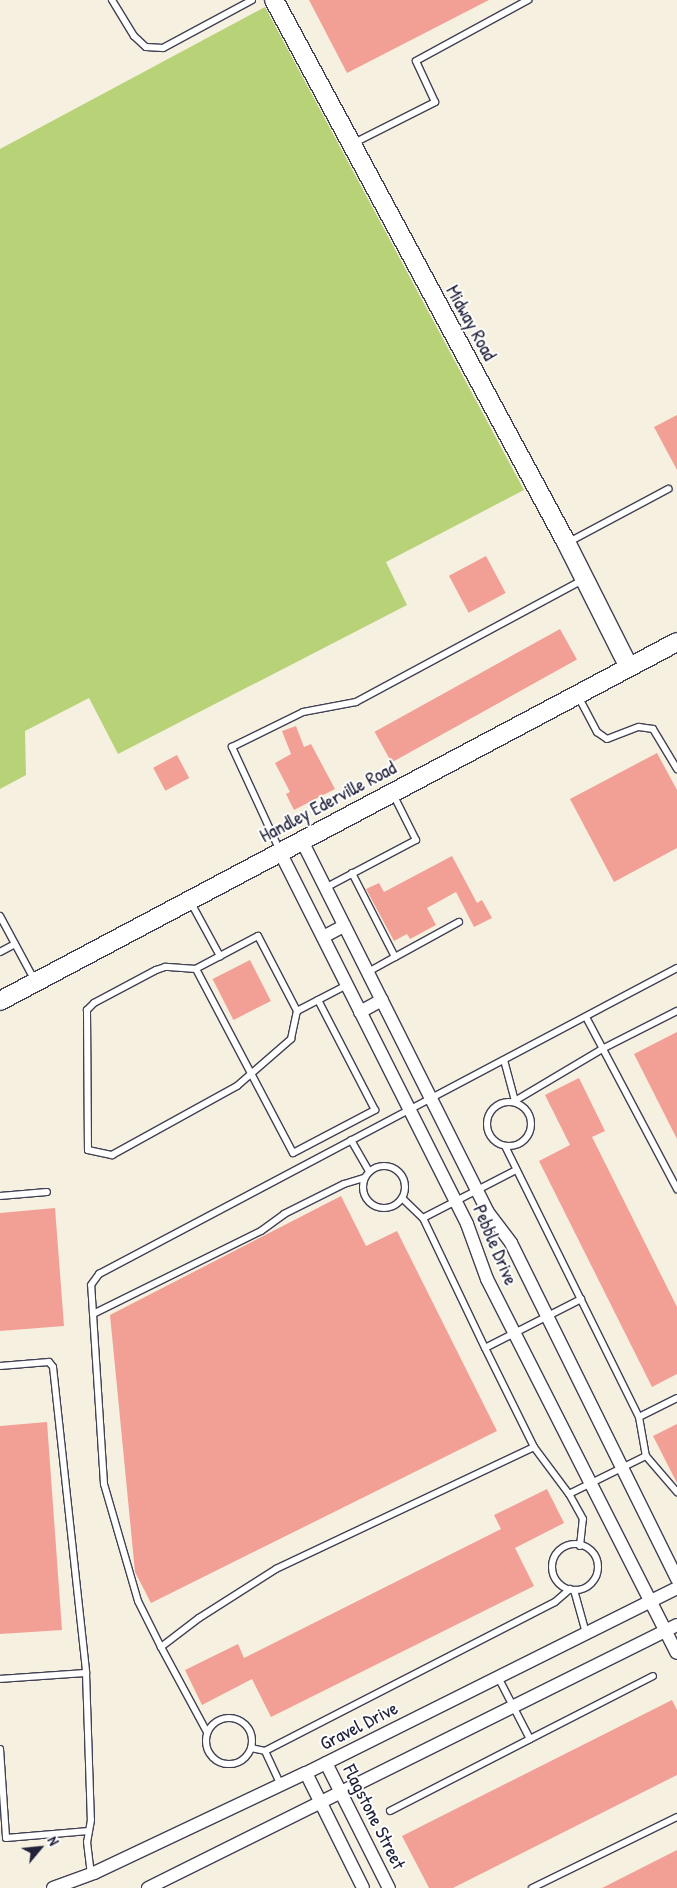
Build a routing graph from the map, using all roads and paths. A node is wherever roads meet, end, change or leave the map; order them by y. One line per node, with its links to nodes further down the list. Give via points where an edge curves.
1 (112, 0): 2 (lane, via 134,36 146,47 163,48)
2 (252, 0)
3 (274, 0): 5 (main road, Midway Road)
4 (528, 0): 5 (lane, via 416,61 435,102)
5 (351, 144): 7 (main road, Midway Road)
6 (668, 489): 7 (lane)
7 (566, 543): 8 (main road, Midway Road)
8 (585, 579): 10 (main road, Midway Road); 15 (lane, via 356,702 303,712 232,747)
9 (677, 642): 10 (main road, Handley Ederville Road)
10 (629, 667): 11 (main road, Handley Ederville Road)
11 (577, 694): 12 (lane, via 597,732 607,739 639,727 653,729); 13 (main road, Handley Ederville Road)
12 (677, 769)
13 (392, 792): 14 (main road, Handley Ederville Road); 16 (lane, via 416,840)
14 (302, 840): 15 (main road, Handley Ederville Road); 17 (street, Pebble Drive)
15 (280, 852): 18 (main road, Handley Ederville Road); 22 (street, Pebble Drive)
16 (352, 873): 17 (lane); 26 (lane)
17 (325, 888): 21 (street, Pebble Drive)
18 (190, 900): 25 (lane); 30 (main road, Handley Ederville Road)
19 (0, 916): 23 (lane)
20 (459, 922): 26 (lane)
21 (344, 926): 22 (street); 29 (street, Pebble Drive)
22 (323, 937): 31 (street, Pebble Drive)
23 (15, 944): 24 (lane); 30 (lane)
24 (0, 952)
25 (220, 956): 28 (lane); 35 (lane, via 258,936)
26 (395, 957): 29 (lane)
27 (677, 968): 38 (lane)
28 (196, 969): 41 (lane); 41 (lane, via 165,967 156,970 94,1003 87,1010 88,1150 112,1155)
29 (368, 972): 33 (street, Pebble Drive)
30 (35, 982): 34 (main road, Handley Ederville Road)
31 (347, 985): 32 (lane); 37 (street, Pebble Drive)
32 (318, 1000): 35 (lane); 41 (lane, via 375,1110 293,1153)
33 (382, 1000): 37 (street); 42 (street, Pebble Drive)
34 (0, 1001)
35 (297, 1011): 41 (lane, via 292,1039)
36 (677, 1011): 39 (lane)
37 (360, 1012): 44 (street, Pebble Drive)
38 (586, 1016): 39 (lane); 40 (lane)
39 (604, 1048): 43 (lane); 51 (lane)
40 (504, 1060): 42 (lane); 43 (lane)
41 (252, 1075)
42 (431, 1099): 44 (lane); 50 (street, Pebble Drive)
43 (514, 1101): 46 (lane, via 525,1108 531,1128 524,1140); 46 (lane, via 493,1108 487,1120 493,1139)
44 (410, 1110): 45 (lane); 55 (street, Pebble Drive)
45 (351, 1140): 48 (lane); 58 (lane, via 99,1274 91,1285)
46 (505, 1146): 47 (lane)
47 (516, 1170): 50 (lane); 57 (lane)
48 (369, 1171): 49 (lane); 54 (lane, via 381,1165 400,1172 405,1185)
49 (364, 1178): 54 (lane, via 364,1195 373,1205 392,1207); 58 (lane, via 344,1184 292,1210 261,1231)
50 (477, 1190): 55 (lane); 59 (street, Pebble Drive, via 511,1243)
51 (677, 1190)
52 (47, 1192): 53 (lane)
53 (0, 1196)
54 (402, 1198): 56 (lane)
55 (456, 1202): 56 (lane); 60 (street, Pebble Drive)
56 (423, 1218): 61 (lane)
57 (581, 1299): 59 (lane); 64 (lane)
58 (93, 1314): 78 (lane, via 104,1484 138,1601)
59 (547, 1317): 60 (lane); 67 (street, Pebble Drive)
60 (515, 1333): 61 (lane); 68 (street, Pebble Drive)
61 (484, 1348): 65 (lane)
62 (0, 1366): 80 (lane, via 49,1362 53,1367)
63 (677, 1398): 64 (lane)
64 (639, 1417): 66 (lane)
65 (534, 1447): 70 (lane); 78 (lane, via 276,1569)
66 (646, 1456): 67 (lane); 69 (lane)
67 (622, 1468): 68 (lane); 72 (street, Pebble Drive)
68 (592, 1484): 70 (lane); 75 (street, Pebble Drive)
69 (677, 1492)
70 (569, 1494): 71 (lane, via 583,1519)
71 (580, 1546): 74 (lane, via 595,1558 597,1573 588,1586); 74 (lane, via 563,1548 554,1558 556,1580)
72 (677, 1579)
73 (677, 1588): 75 (street, Gravel Drive)
74 (572, 1590): 77 (lane); 89 (lane, via 555,1602)
75 (651, 1601): 76 (street, Pebble Drive); 77 (street, Gravel Drive)
76 (671, 1628): 79 (street, Pebble Drive); 84 (street)
77 (586, 1633): 82 (street, Gravel Drive)
78 (160, 1647): 85 (lane)
79 (677, 1653)
80 (86, 1673): 83 (lane); 97 (lane)
81 (653, 1676): 86 (lane)
82 (498, 1678): 84 (lane); 90 (street, Gravel Drive)
83 (0, 1679)
84 (513, 1707): 86 (lane); 93 (street)
85 (207, 1732): 87 (lane, via 218,1721 240,1720 251,1732); 87 (lane, via 206,1747 221,1763 243,1760)
86 (530, 1739): 95 (lane)
87 (252, 1748): 89 (lane)
88 (0, 1749): 97 (lane, via 6,1838)
89 (265, 1751): 92 (lane)
90 (326, 1763): 91 (street, Gravel Drive); 93 (street, Flagstone Street)
91 (306, 1773): 92 (street, Gravel Drive); 94 (street)
92 (281, 1785): 98 (street, Gravel Drive)
93 (341, 1792): 94 (street); 102 (street, Flagstone Street)
94 (321, 1802): 100 (street); 101 (street)
95 (390, 1811)
96 (677, 1817): 103 (lane)
97 (89, 1831): 98 (lane)
98 (91, 1874): 99 (street, Gravel Drive)
99 (54, 1888)
100 (148, 1888)
101 (363, 1888)
102 (389, 1888)
103 (532, 1888)

